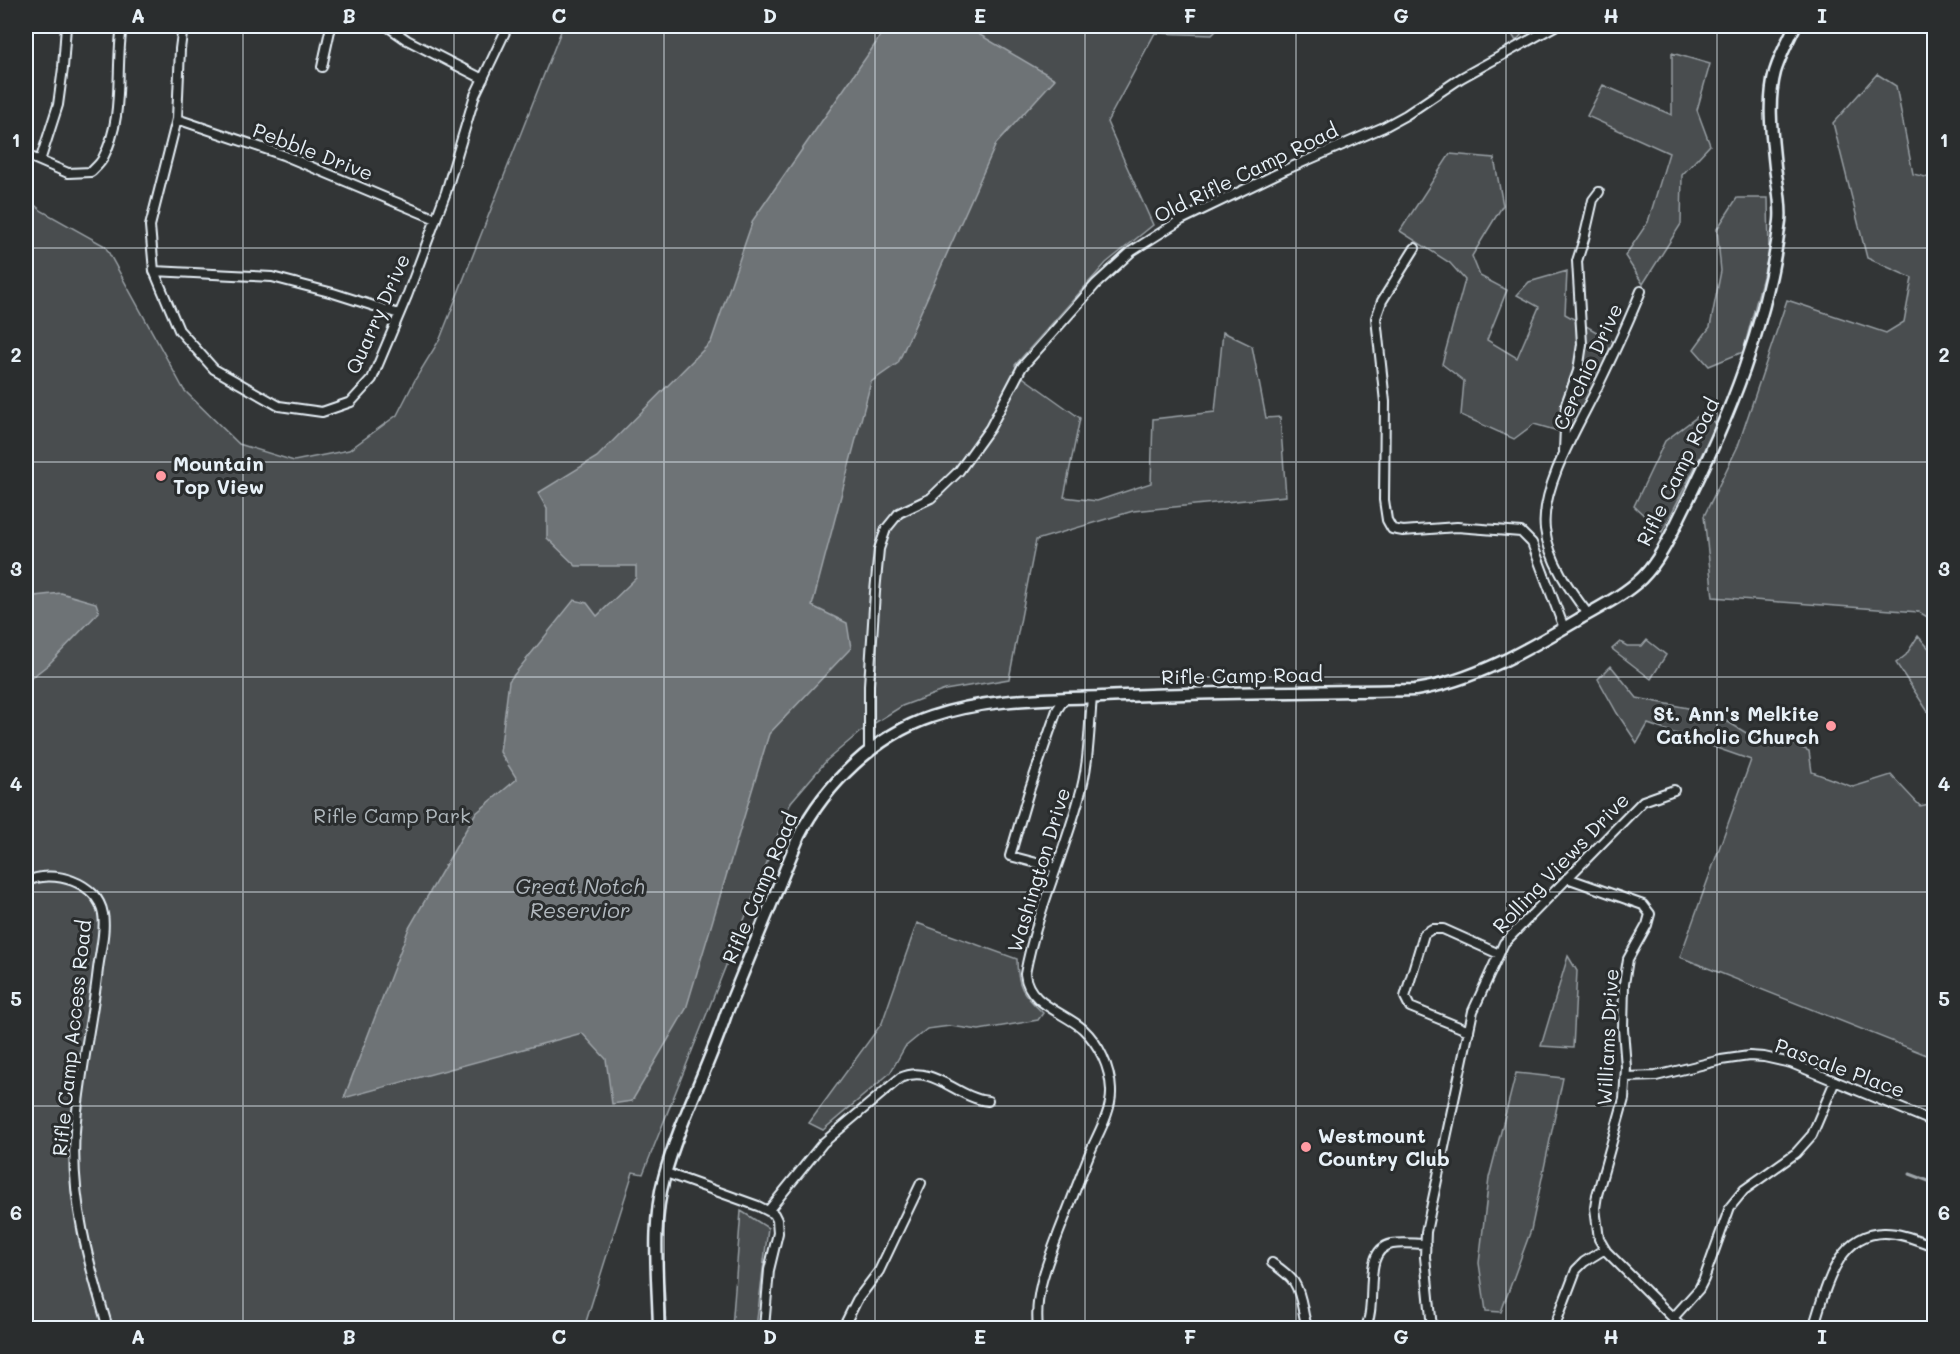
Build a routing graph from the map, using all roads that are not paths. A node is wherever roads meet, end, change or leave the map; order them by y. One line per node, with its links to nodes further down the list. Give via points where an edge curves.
1 (66, 26): 13 (street, via 58,105)
2 (122, 26): 13 (street, via 118,94 103,159 91,172 68,173)
3 (183, 26): 11 (street, Quarry Drive)
4 (331, 26): 9 (street)
5 (387, 26): 10 (street)
6 (508, 26): 10 (street, Quarry Drive)
7 (1556, 26): 27 (street, Old Rifle Camp Road, via 1461,78 1384,127 1181,220 1132,250 1096,284 1022,367 990,428 959,471 931,498 898,513 886,529 879,549 875,592)
8 (1795, 26): 23 (street, Rifle Camp Road, via 1775,72 1772,134 1780,218 1773,265 1746,364 1718,437 1667,543 1643,577)
9 (322, 67)
10 (483, 79): 15 (street, Quarry Drive)
11 (177, 119): 15 (street, Pebble Drive, via 283,155); 17 (street, Quarry Drive, via 150,226)
12 (26, 154): 13 (street)
13 (40, 161)
14 (1599, 192): 20 (street, Cerchio Drive, via 1593,200 1577,261 1582,344 1578,371 1566,404)
15 (436, 219): 19 (street, Quarry Drive)
16 (1415, 248): 22 (street, via 1382,301 1376,318 1385,402 1387,520 1392,529 1403,531 1457,527 1521,532 1532,543)
17 (154, 271): 19 (street, via 272,277); 19 (street, Quarry Drive, via 179,330 214,369 279,406 321,412 351,402 372,379)
18 (1641, 291): 20 (street, Cerchio Drive)
19 (399, 314)
20 (1564, 455): 21 (street, Cerchio Drive, via 1545,509 1545,530)
21 (1555, 564): 22 (street); 23 (street, Cerchio Drive)
22 (1542, 571): 24 (street)
23 (1588, 614): 24 (street, Rifle Camp Road)
24 (1564, 628): 25 (street, Rifle Camp Road, via 1482,670 1427,688)
25 (1092, 697): 26 (street, Rifle Camp Road); 29 (street, Washington Drive, via 1084,779)
26 (1064, 699): 27 (street, Rifle Camp Road, via 1001,701 951,711 912,725); 29 (street, via 1029,791 1010,856)
27 (869, 753): 38 (street, Rifle Camp Road, via 830,788 799,836)
28 (1674, 790): 30 (street, Rolling Views Drive, via 1643,801)
29 (1056, 868): 50 (street, Washington Drive, via 1028,960 1026,982 1039,1000 1093,1040 1106,1065 1111,1091 1106,1114 1042,1277 1036,1307)
30 (1567, 878): 32 (street, Rolling Views Drive, via 1503,943); 34 (street, Williams Drive, via 1643,905 1650,914 1628,959 1624,984)
31 (26, 882): 46 (street, Rifle Camp Access Road, via 49,876 79,883 99,902 103,914 75,1132 76,1186 83,1238)
32 (1498, 954): 33 (street, Rolling Views Drive, via 1473,1011); 33 (street, via 1443,929 1432,928 1424,934 1405,997 1410,1007)
33 (1469, 1031): 41 (street, Rolling Views Drive)
34 (1626, 1077): 35 (street, Pascale Place, via 1668,1075 1749,1056 1776,1059); 43 (street, Williams Drive, via 1624,1100 1594,1208 1599,1239)
35 (1835, 1081): 37 (street, Pascale Place); 45 (street, via 1812,1136 1796,1153 1744,1190 1730,1207 1699,1289)
36 (988, 1101): 40 (street, via 922,1074 900,1078 823,1143)
37 (1935, 1122)
38 (666, 1173): 40 (street); 47 (street, Rifle Camp Road, via 657,1223)
39 (921, 1183): 49 (street, via 879,1271)
40 (768, 1211): 48 (street, via 779,1227 769,1270)
41 (1426, 1244): 52 (street, via 1391,1244 1380,1250 1372,1265 1371,1308); 53 (street, Rolling Views Drive)
42 (1935, 1246): 56 (street, via 1888,1233 1869,1236 1852,1245 1838,1261)
43 (1605, 1249): 45 (street, Williams Drive); 54 (street, via 1576,1270)
44 (1272, 1263): 51 (street, via 1289,1274 1299,1287)
45 (1673, 1318): 55 (street, Williams Drive)
46 (108, 1329)
47 (659, 1329)
48 (764, 1329)
49 (843, 1329)
50 (1038, 1329)
51 (1308, 1329)
52 (1365, 1329)
53 (1432, 1329)
54 (1554, 1329)
55 (1683, 1329)
56 (1813, 1329)

